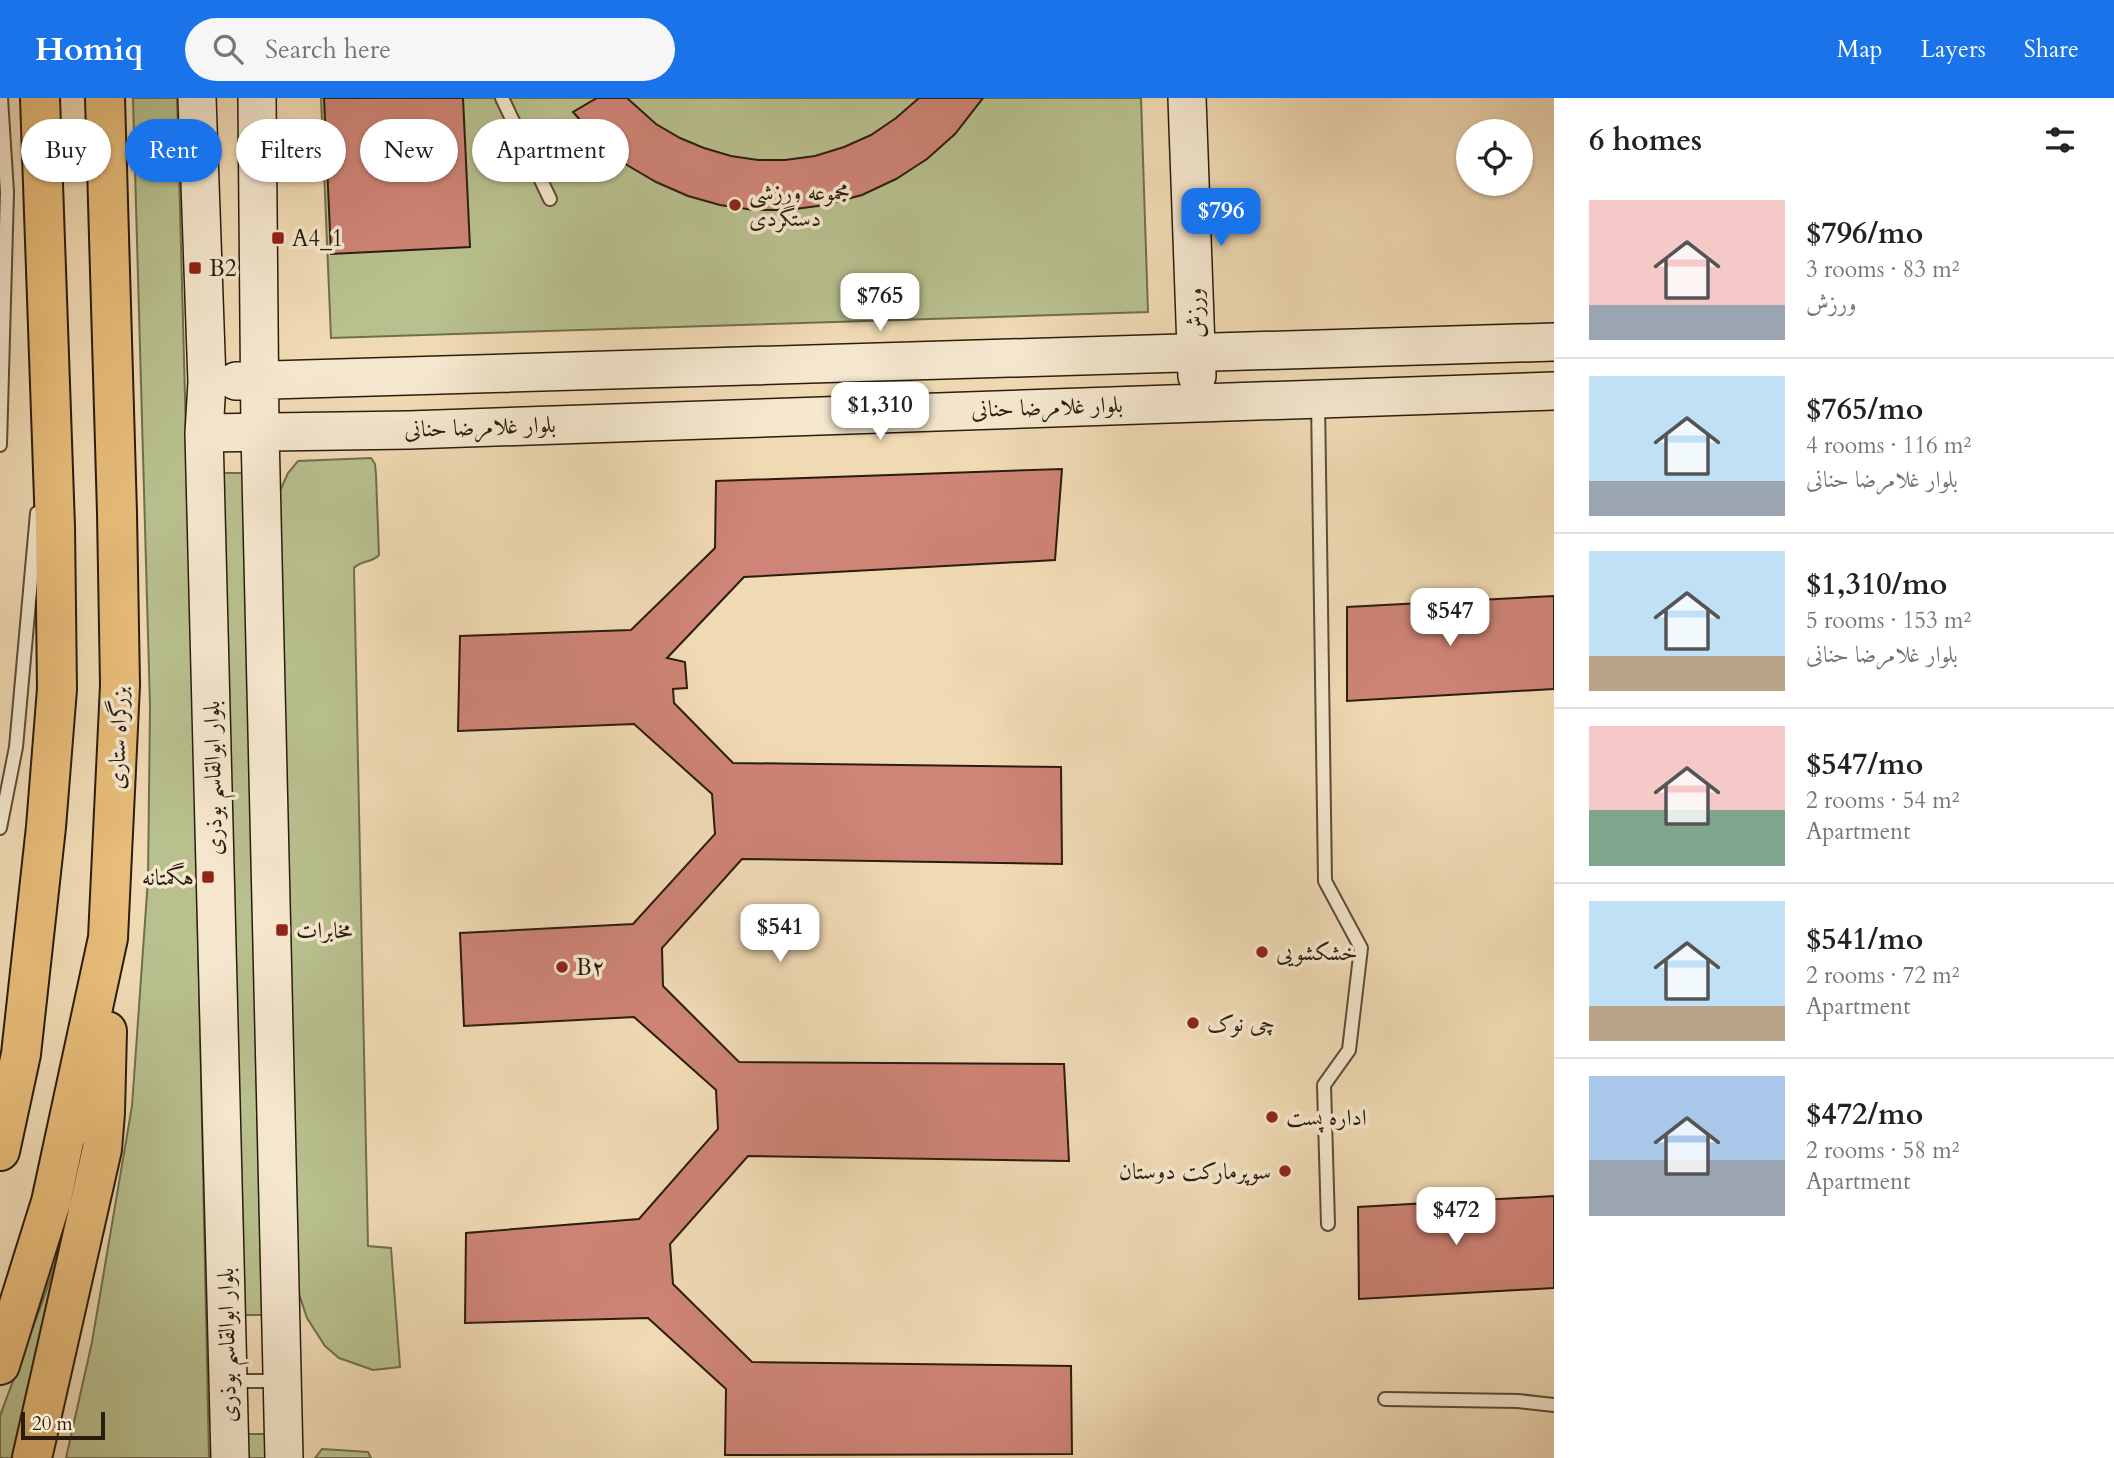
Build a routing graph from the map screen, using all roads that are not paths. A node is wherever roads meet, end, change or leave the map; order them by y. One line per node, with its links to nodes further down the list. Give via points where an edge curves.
1 (1, 98): 19 (lane, via 7,192)
2 (40, 98): 14 (highway)
3 (105, 98): 23 (highway, بزرگراه ستاری, via 120,685)
4 (197, 98): 12 (main road, بلوار ابوالقاسم بوذری)
5 (257, 98): 11 (main road)
6 (502, 98): 8 (lane)
7 (1187, 98): 10 (main road, ورزش)
8 (550, 199)
9 (1554, 342): 10 (main road)
10 (1196, 352): 11 (main road); 16 (main road, ورزش)
11 (260, 381): 12 (main road); 17 (main road)
12 (207, 382): 18 (main road, بلوار ابوالقاسم بوذری)
13 (1554, 390): 15 (main road, بلوار غلامرضا حنانی)
14 (50, 394): 20 (lane); 24 (highway, via 57,689)
15 (1317, 398): 16 (main road, بلوار غلامرضا حنانی); 27 (lane, via 1325,881 1361,948 1349,1050 1324,1085)
16 (1198, 401): 17 (main road, بلوار غلامرضا حنانی)
17 (260, 432): 18 (main road, بلوار غلامرضا حنانی); 30 (main road)
18 (204, 433): 29 (main road, بلوار ابوالقاسم بوذری)
19 (0, 445)
20 (40, 489)
21 (38, 503): 22 (lane, via 16,747)
22 (0, 828)
23 (108, 938): 28 (highway, بزرگراه ستاری, via 51,1202); 33 (highway, via 102,1149)
24 (21, 1054): 25 (highway); 26 (highway)
25 (0, 1106)
26 (0, 1152)
27 (1328, 1224)
28 (0, 1365)
29 (228, 1381): 30 (lane); 34 (main road, بلوار ابوالقاسم بوذری)
30 (283, 1381): 35 (main road)
31 (1385, 1399): 32 (lane)
32 (1554, 1405)
33 (32, 1458)
34 (230, 1458)
35 (284, 1458)

